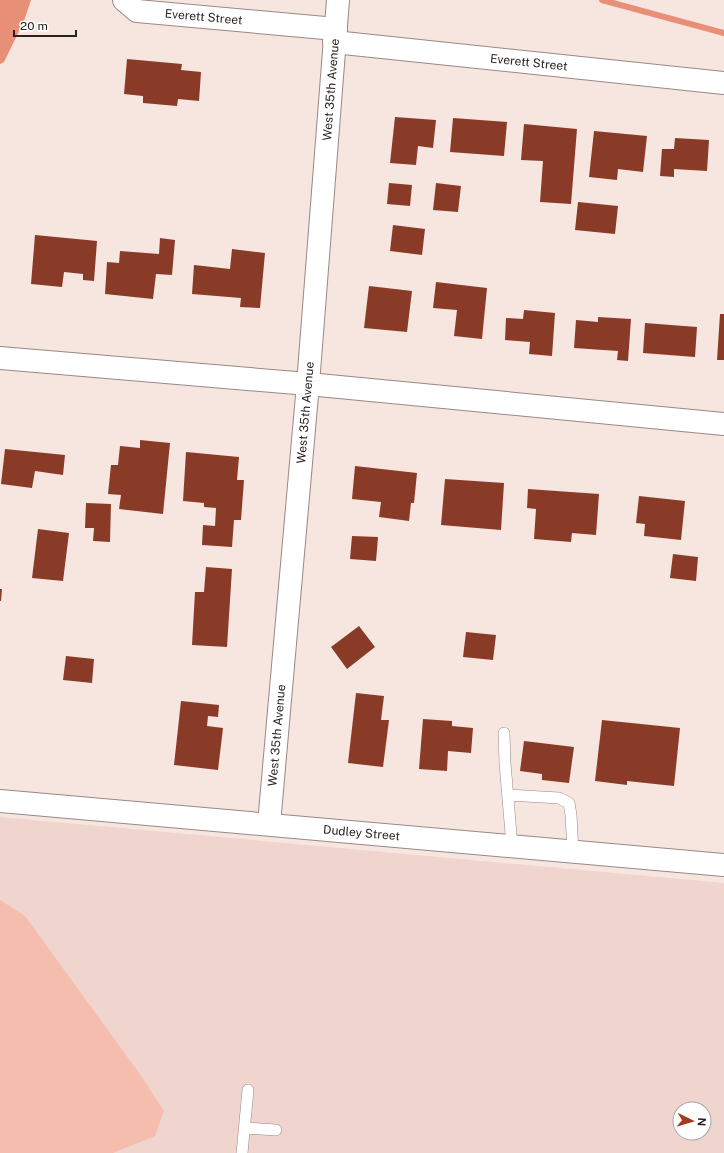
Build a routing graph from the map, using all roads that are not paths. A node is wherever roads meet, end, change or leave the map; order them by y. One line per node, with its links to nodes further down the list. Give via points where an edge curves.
1 (124, 0): 3 (street, Everett Street, via 137,11)
2 (338, 0): 3 (street, West 35th Avenue)
3 (335, 36): 4 (street, Everett Street); 6 (street, West 35th Avenue)
4 (724, 82)
5 (0, 358): 6 (street)
6 (308, 384): 7 (street); 11 (street, West 35th Avenue)
7 (724, 424)
8 (504, 733): 9 (lane)
9 (508, 795): 12 (lane); 13 (lane, via 559,798 569,803)
10 (0, 801): 11 (street, Dudley Street)
11 (269, 824): 12 (street, Dudley Street)
12 (512, 846): 13 (street, Dudley Street)
13 (574, 852): 14 (street, Dudley Street)
14 (724, 865)
15 (248, 1090): 16 (lane)
16 (245, 1128): 17 (lane); 18 (lane)
17 (276, 1130)
18 (242, 1153)

